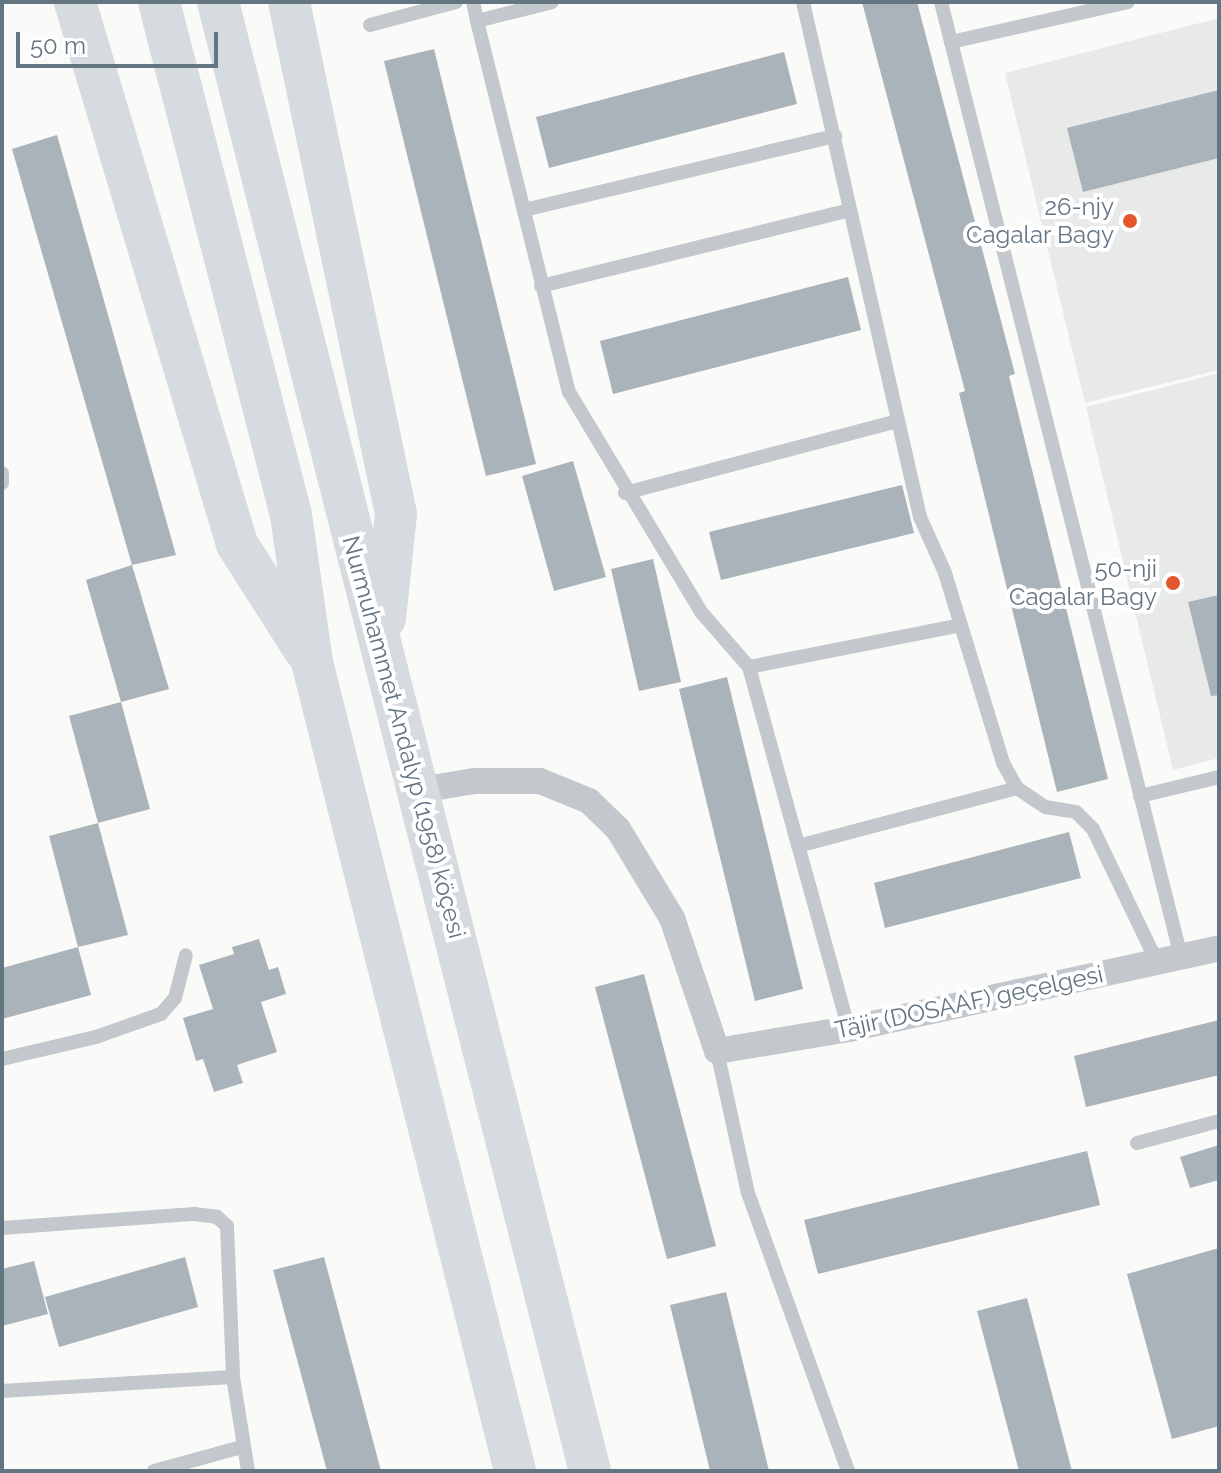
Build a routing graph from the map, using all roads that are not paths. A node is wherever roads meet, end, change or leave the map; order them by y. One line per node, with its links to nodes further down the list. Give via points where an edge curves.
1 (75, 2): 24 (main road, via 237,544)
2 (159, 2): 24 (main road, via 291,515)
3 (218, 2): 23 (main road, Nurmuhammet Andalyp (1958) köçesi, via 339,495)
4 (289, 2): 23 (main road, via 396,514)
5 (456, 2): 12 (lane)
6 (473, 2): 11 (lane)
7 (552, 2): 11 (lane)
8 (803, 2): 14 (lane)
9 (941, 2): 13 (lane)
10 (1128, 2): 13 (lane)
11 (477, 21): 15 (lane)
12 (370, 25)
13 (951, 42): 29 (lane)
14 (835, 136): 15 (lane); 16 (lane)
15 (524, 210): 17 (lane)
16 (850, 210): 17 (lane); 18 (lane)
17 (541, 286): 21 (lane, via 569,392)
18 (898, 421): 21 (lane); 22 (lane, via 920,517)
19 (2, 473): 20 (lane)
20 (2, 483)
21 (625, 493): 25 (lane, via 702,613)
22 (961, 625): 25 (lane); 27 (lane, via 1003,763)
23 (383, 640): 28 (main road, Nurmuhammet Andalyp (1958) köçesi)
24 (312, 662): 45 (main road)
25 (749, 667): 30 (lane)
26 (1219, 777): 29 (lane)
27 (1017, 788): 30 (lane); 33 (lane, via 1045,807 1076,812 1093,829)
28 (420, 790): 35 (street, via 475,781 540,781 589,801 618,829 672,918); 46 (main road, Nurmuhammet Andalyp (1958) köçesi)
29 (1140, 796): 33 (lane)
30 (798, 846): 34 (lane)
31 (1219, 948): 33 (street, Täjir (DOSAAF) geçelgesi)
32 (186, 955): 36 (lane, via 175,998 161,1014 96,1037)
33 (1169, 959): 34 (street, Täjir (DOSAAF) geçelgesi)
34 (849, 1029): 35 (street, Täjir (DOSAAF) geçelgesi)
35 (717, 1051): 47 (lane, via 748,1193)
36 (2, 1059)
37 (1219, 1121): 38 (lane)
38 (1137, 1143)
39 (2, 1228): 40 (lane, via 125,1217 217,1217 229,1238)
40 (233, 1377): 41 (lane); 42 (lane)
41 (2, 1391)
42 (242, 1447): 43 (lane); 44 (lane)
43 (154, 1471)
44 (248, 1471)
45 (515, 1471)
46 (590, 1471)
47 (848, 1471)

